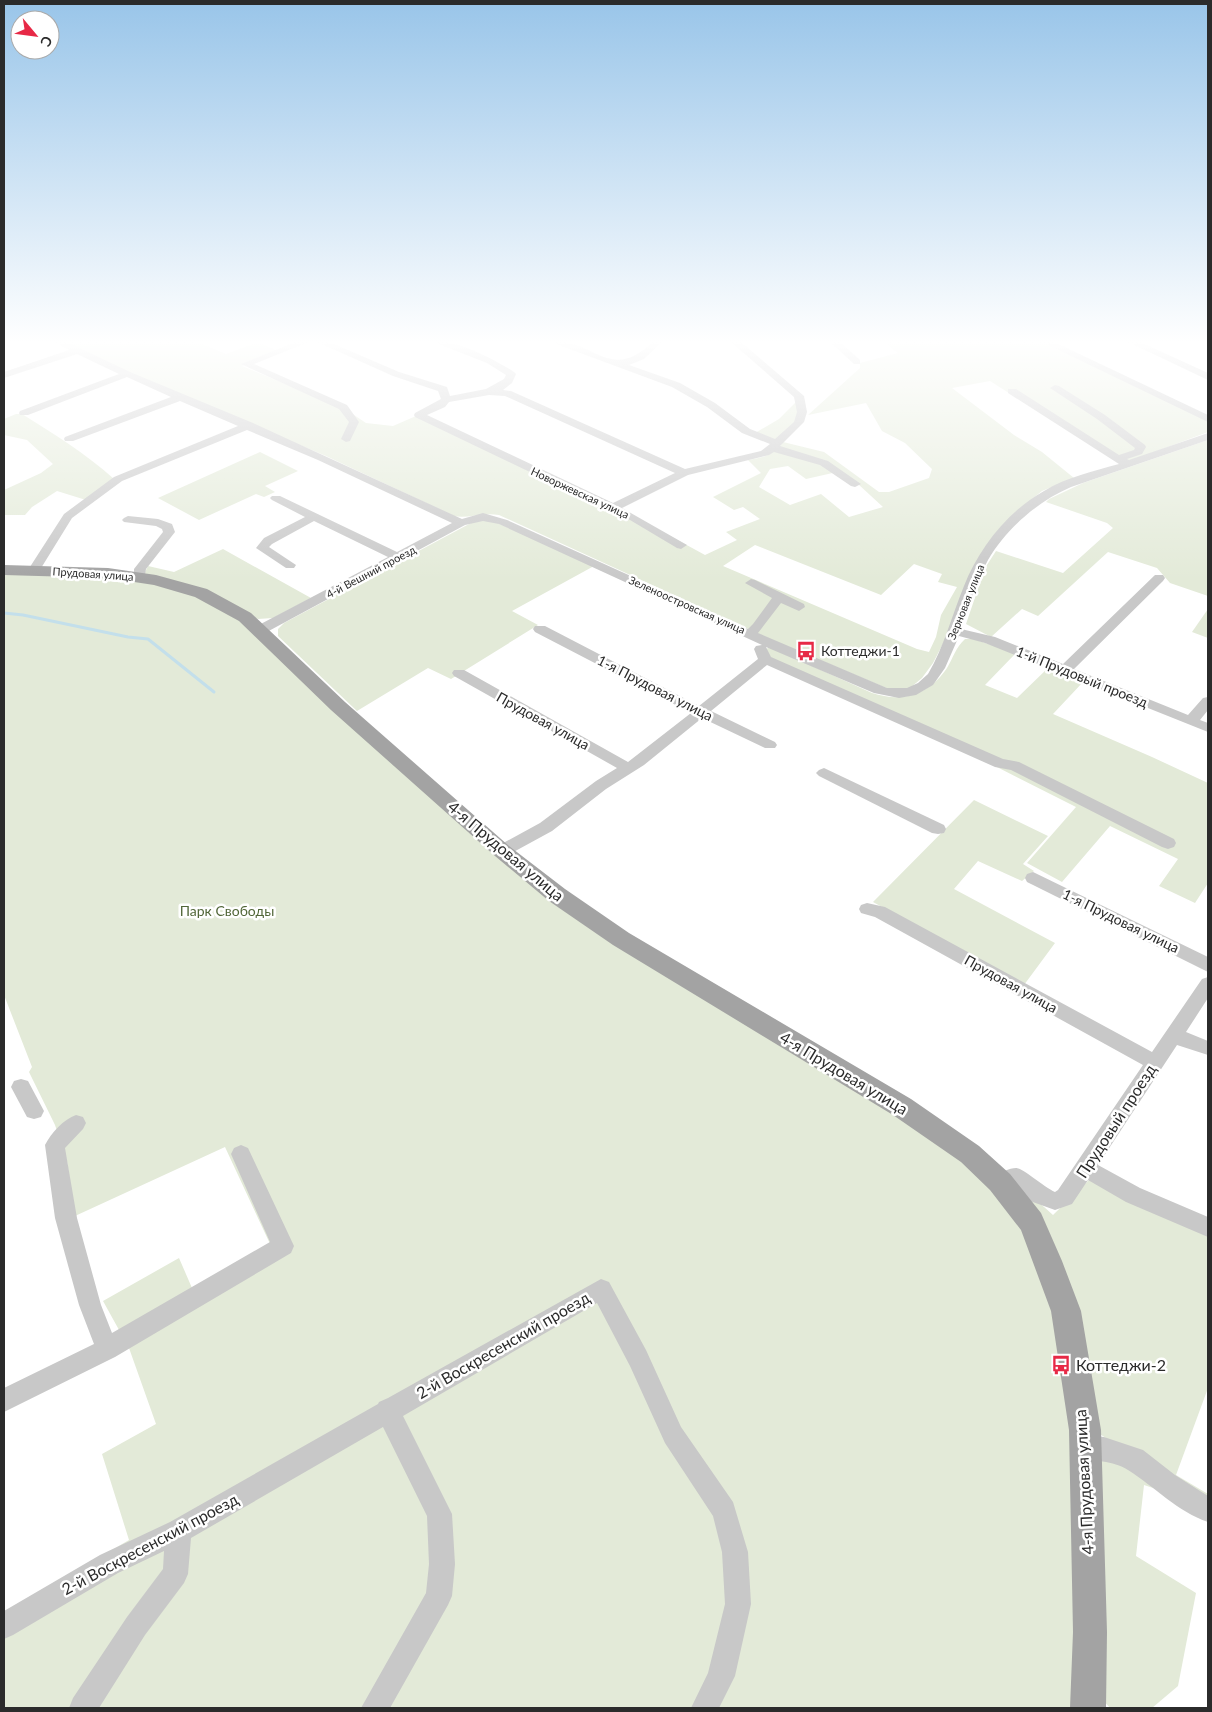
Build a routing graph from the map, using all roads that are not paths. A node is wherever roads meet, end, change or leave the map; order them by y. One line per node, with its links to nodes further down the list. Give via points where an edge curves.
1 (116, 421): 12 (street)
2 (238, 421): 10 (street)
3 (353, 421): 13 (street)
4 (431, 421): 19 (street, Новоржевская улица)
5 (569, 421): 16 (street)
6 (732, 421): 14 (street)
7 (801, 421): 14 (street)
8 (1059, 421): 15 (street)
9 (1106, 421): 15 (street, via 1140,447 1138,452)
10 (248, 425): 23 (street); 28 (street, via 118,479 68,516)
11 (1208, 436): 15 (street, Зерновая улица)
12 (69, 439)
13 (346, 439)
14 (776, 446): 16 (street, via 757,456); 17 (street, via 824,463)
15 (1123, 461): 36 (street, Зерновая улица, via 1048,493 1031,506 979,565)
16 (684, 473): 19 (street)
17 (855, 484)
18 (276, 498): 20 (street)
19 (612, 508): 24 (street, Новоржевская улица)
20 (315, 516): 25 (street); 26 (street, via 268,541 262,548)
21 (483, 517): 23 (street, 4-й Вешний проезд); 37 (street, Зеленоостровская улица, via 512,526)
22 (128, 520): 29 (street, via 168,527 169,532 140,570)
23 (461, 523): 25 (street, 4-й Вешний проезд)
24 (680, 545)
25 (398, 557): 35 (street, 4-й Вешний проезд)
26 (290, 565)
27 (4, 570): 28 (main road, Прудовая улица)
28 (34, 570): 29 (main road, Прудовая улица)
29 (140, 577): 35 (main road, Прудовая улица, via 201,593 245,616)
30 (1159, 578): 40 (street)
31 (751, 584): 32 (street)
32 (779, 597): 33 (street); 37 (street, via 758,627)
33 (799, 607)
34 (540, 629): 44 (street, 1-я Прудовая улица)
35 (260, 630): 52 (main road, 4-я Прудовая улица, via 338,706)
36 (955, 631): 40 (street, 1-й Прудовый проезд, via 990,640); 42 (street, Зерновая улица, via 929,681 904,694)
37 (749, 634): 38 (street, Зеленоостровская улица)
38 (764, 641): 39 (street, via 760,646); 42 (street, Зеленоостровская улица)
39 (765, 658): 44 (street); 51 (street, via 1000,764 1014,765)
40 (1065, 670): 45 (street, 1-й Прудовый проезд)
41 (459, 673): 48 (street, Прудовая улица)
42 (890, 694)
43 (1208, 700): 45 (street)
44 (702, 712): 47 (street, 1-я Прудовая улица); 48 (street, via 639,762)
45 (1191, 721): 46 (street, 1-й Прудовый проезд)
46 (1208, 728)
47 (770, 745)
48 (628, 767): 52 (street, via 546,826)
49 (824, 773): 50 (street)
50 (938, 830)
51 (1168, 842)
52 (502, 851): 65 (main road, 4-я Прудовая улица, via 621,940 902,1108 970,1154)
53 (1033, 878): 55 (street, 1-я Прудовая улица)
54 (867, 909): 59 (street, Прудовая улица, via 878,911)
55 (1208, 965)
56 (1208, 984): 57 (street, Прудовый проезд)
57 (1173, 1034): 58 (street); 59 (street, Прудовый проезд)
58 (1208, 1048)
59 (1154, 1062): 64 (street, Прудовый проезд)
60 (21, 1087): 61 (street)
61 (34, 1111)
62 (76, 1123): 67 (street, via 55,1145 66,1218 90,1305)
63 (241, 1154): 67 (street, via 283,1246)
64 (1085, 1168): 65 (street, Прудовый проезд, via 1064,1197 1056,1201 1037,1194 1016,1177); 66 (street, via 1163,1209)
65 (1000, 1182): 70 (main road, 4-я Прудовая улица, via 1030,1222 1066,1311)
66 (1208, 1228)
67 (107, 1349): 68 (street)
68 (4, 1400)
69 (387, 1410): 72 (street, 2-й Воскресенский проезд); 75 (street, via 439,1514 442,1564 439,1596); 76 (street, 2-й Воскресенский проезд, via 601,1289 638,1358 673,1435 724,1511 735,1552 738,1604 721,1676)
70 (1086, 1447): 71 (street, via 1134,1459); 77 (main road, 4-я Прудовая улица, via 1090,1632)
71 (1208, 1510)
72 (179, 1532): 73 (street, 2-й Воскресенский проезд, via 109,1564); 74 (street, via 175,1574 136,1626)
73 (4, 1626)
74 (83, 1708)
75 (375, 1708)
76 (705, 1708)
77 (1088, 1708)

